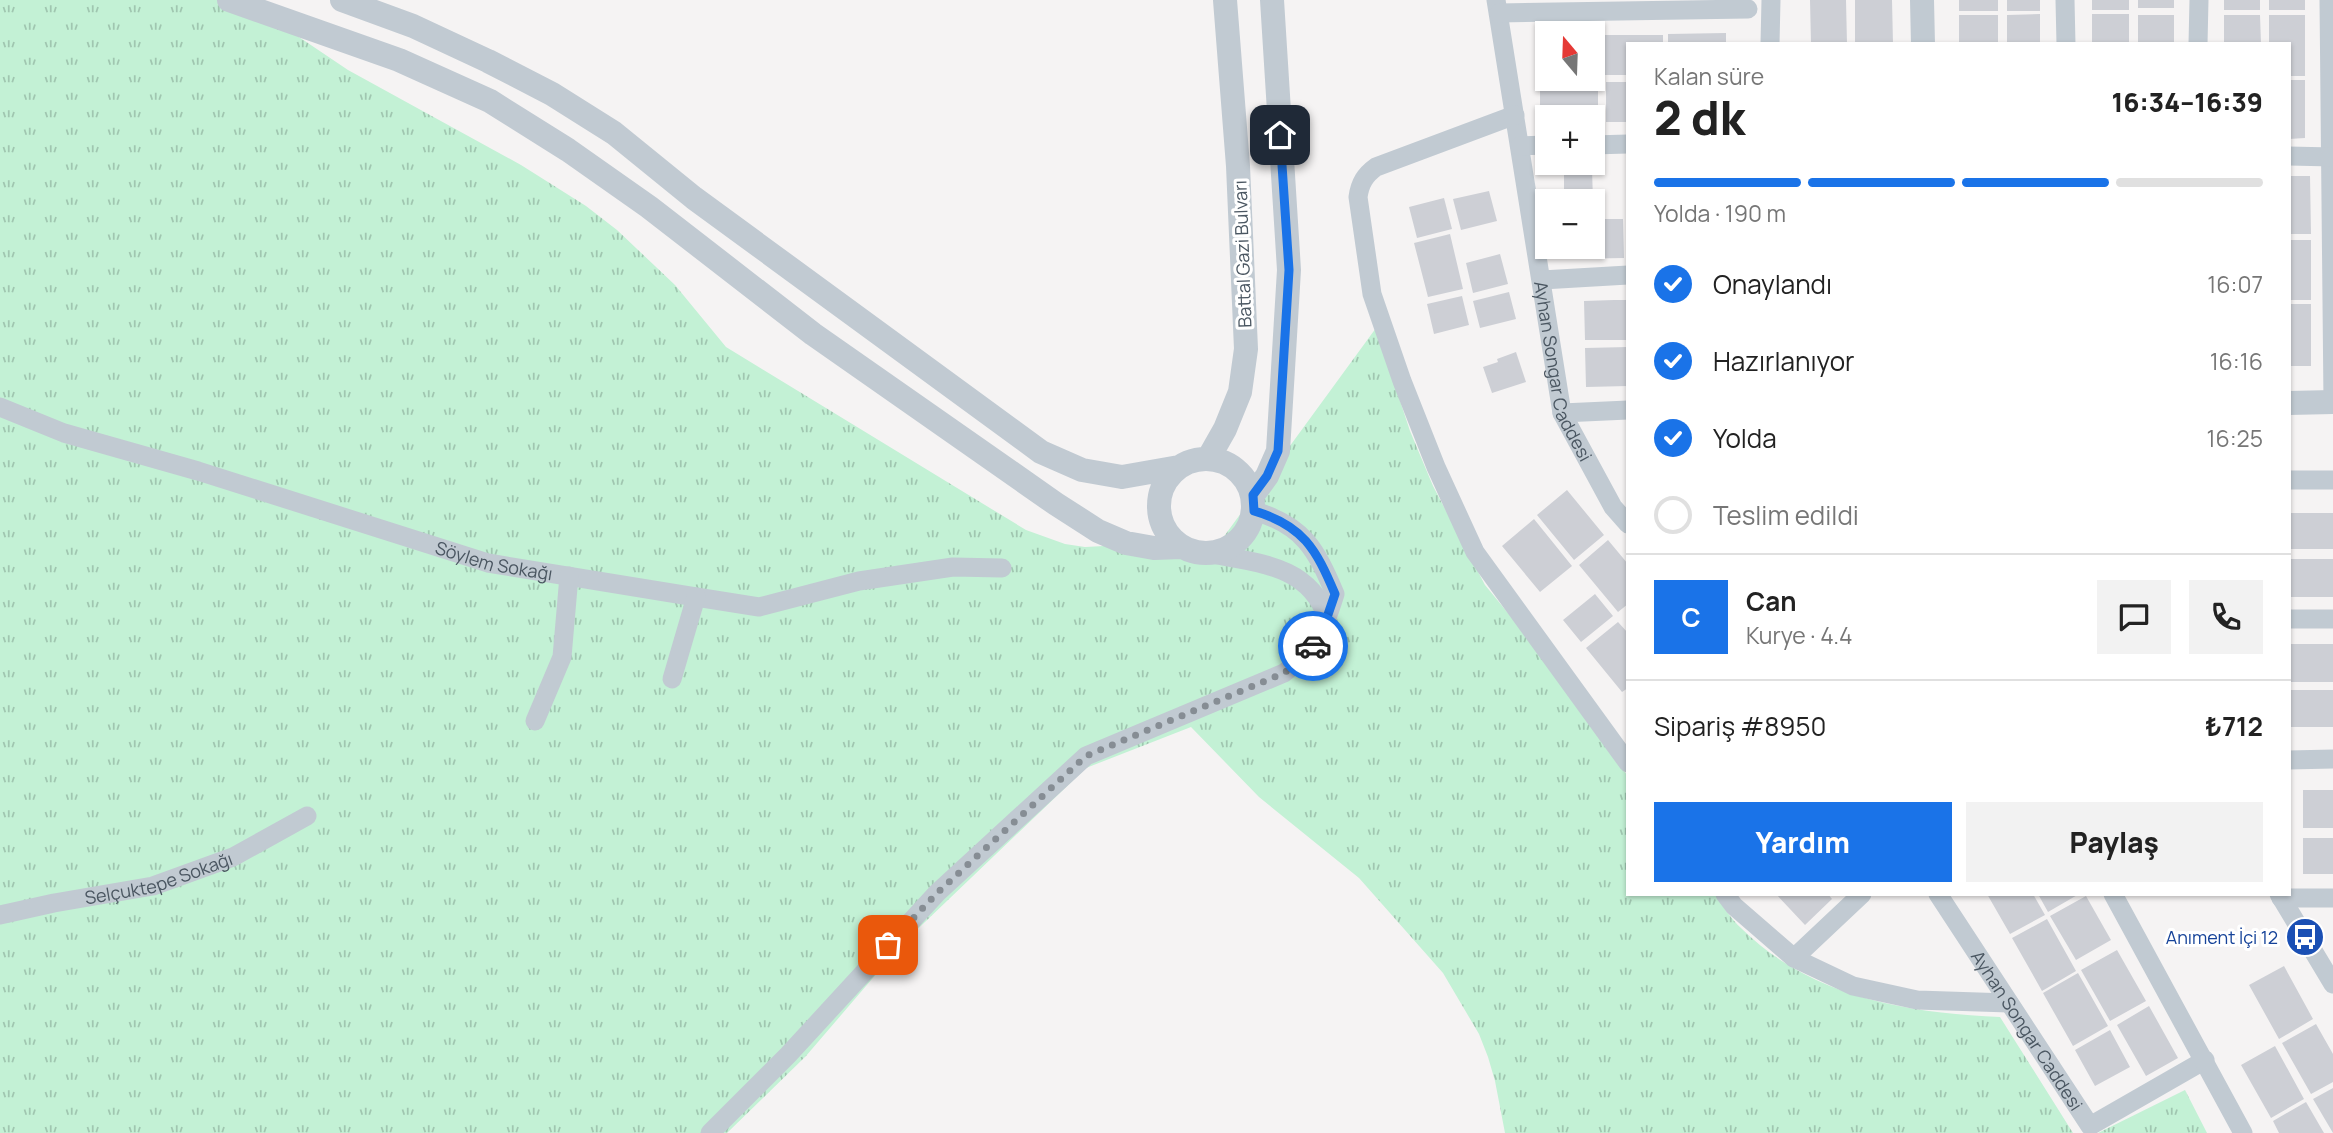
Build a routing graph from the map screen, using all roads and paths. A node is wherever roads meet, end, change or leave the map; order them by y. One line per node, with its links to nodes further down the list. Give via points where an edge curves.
1 (229, 0): 36 (street, via 399,60 490,101 649,207 813,334 1056,504 1126,543)
2 (342, 0): 31 (street, via 414,26 488,61 614,133 694,198 1041,452 1082,470 1122,477)
3 (1225, 0): 30 (street, Battal Gazi Bulvarı, via 1246,349 1240,392)
4 (1272, 0): 34 (street, via 1288,284 1278,451)
5 (1771, 0): 12 (street)
6 (1922, 0): 13 (street)
7 (2065, 0): 14 (street)
8 (2199, 0): 15 (street)
9 (2329, 0): 22 (street)
10 (1747, 5): 11 (street); 12 (street)
11 (1498, 6): 16 (street, Ayhan Songar Caddesi)
12 (1770, 39)
13 (1923, 42)
14 (2066, 42)
15 (2198, 42)
16 (1516, 115): 20 (street, Ayhan Songar Caddesi); 47 (street, via 1377,167 1363,180 1359,197 1372,294 1436,467 1475,552)
17 (1626, 144): 19 (street)
18 (1535, 145): 20 (street)
19 (1605, 145)
20 (1520, 146): 24 (street, Ayhan Songar Caddesi)
21 (2291, 156): 22 (street)
22 (2332, 157): 25 (street)
23 (1626, 275): 24 (street)
24 (1542, 280): 29 (street, Ayhan Songar Caddesi)
25 (2333, 402): 26 (street)
26 (2291, 403)
27 (0, 407): 39 (street, Söylem Sokağı, via 64,432 488,563)
28 (1626, 410): 29 (street)
29 (1562, 412): 35 (street, Ayhan Songar Caddesi, via 1613,507)
30 (1208, 459): 31 (street); 34 (street, via 1237,470 1247,481)
31 (1179, 467): 36 (street, via 1161,491 1158,507 1161,523)
32 (2291, 480): 33 (street)
33 (2333, 480)
34 (1253, 503): 37 (street, via 1250,526 1241,539); 41 (street, via 1301,533 1323,565 1335,594)
35 (1626, 522)
36 (1181, 547): 37 (street)
37 (1212, 554): 41 (street, via 1290,572 1322,601)
38 (1002, 568): 40 (street, Söylem Sokağı, via 953,566 872,579 759,607)
39 (569, 576): 40 (street, Söylem Sokağı); 45 (street, via 562,657)
40 (696, 597): 44 (street)
41 (1327, 618): 61 (street, via 1306,657 1284,673 1086,756 937,893)
42 (2291, 619): 43 (street)
43 (2333, 619)
44 (673, 679)
45 (535, 721)
46 (2333, 759): 48 (street)
47 (1626, 760)
48 (2291, 760)
49 (307, 816): 56 (street, Selçuktepe Sokağı, via 233,856 153,886)
50 (1726, 896): 57 (street)
51 (1860, 896): 57 (street)
52 (1939, 896): 59 (street, Ayhan Songar Caddesi)
53 (2114, 896): 60 (street)
54 (2280, 896): 55 (street); 58 (street)
55 (2333, 898)
56 (0, 915)
57 (1794, 958): 59 (street, via 1853,986 1917,1000)
58 (2333, 984)
59 (2010, 1003): 60 (street, Ayhan Songar Caddesi, via 2090,1126)
60 (2205, 1060): 62 (street)
61 (710, 1133)
62 (2243, 1133)

